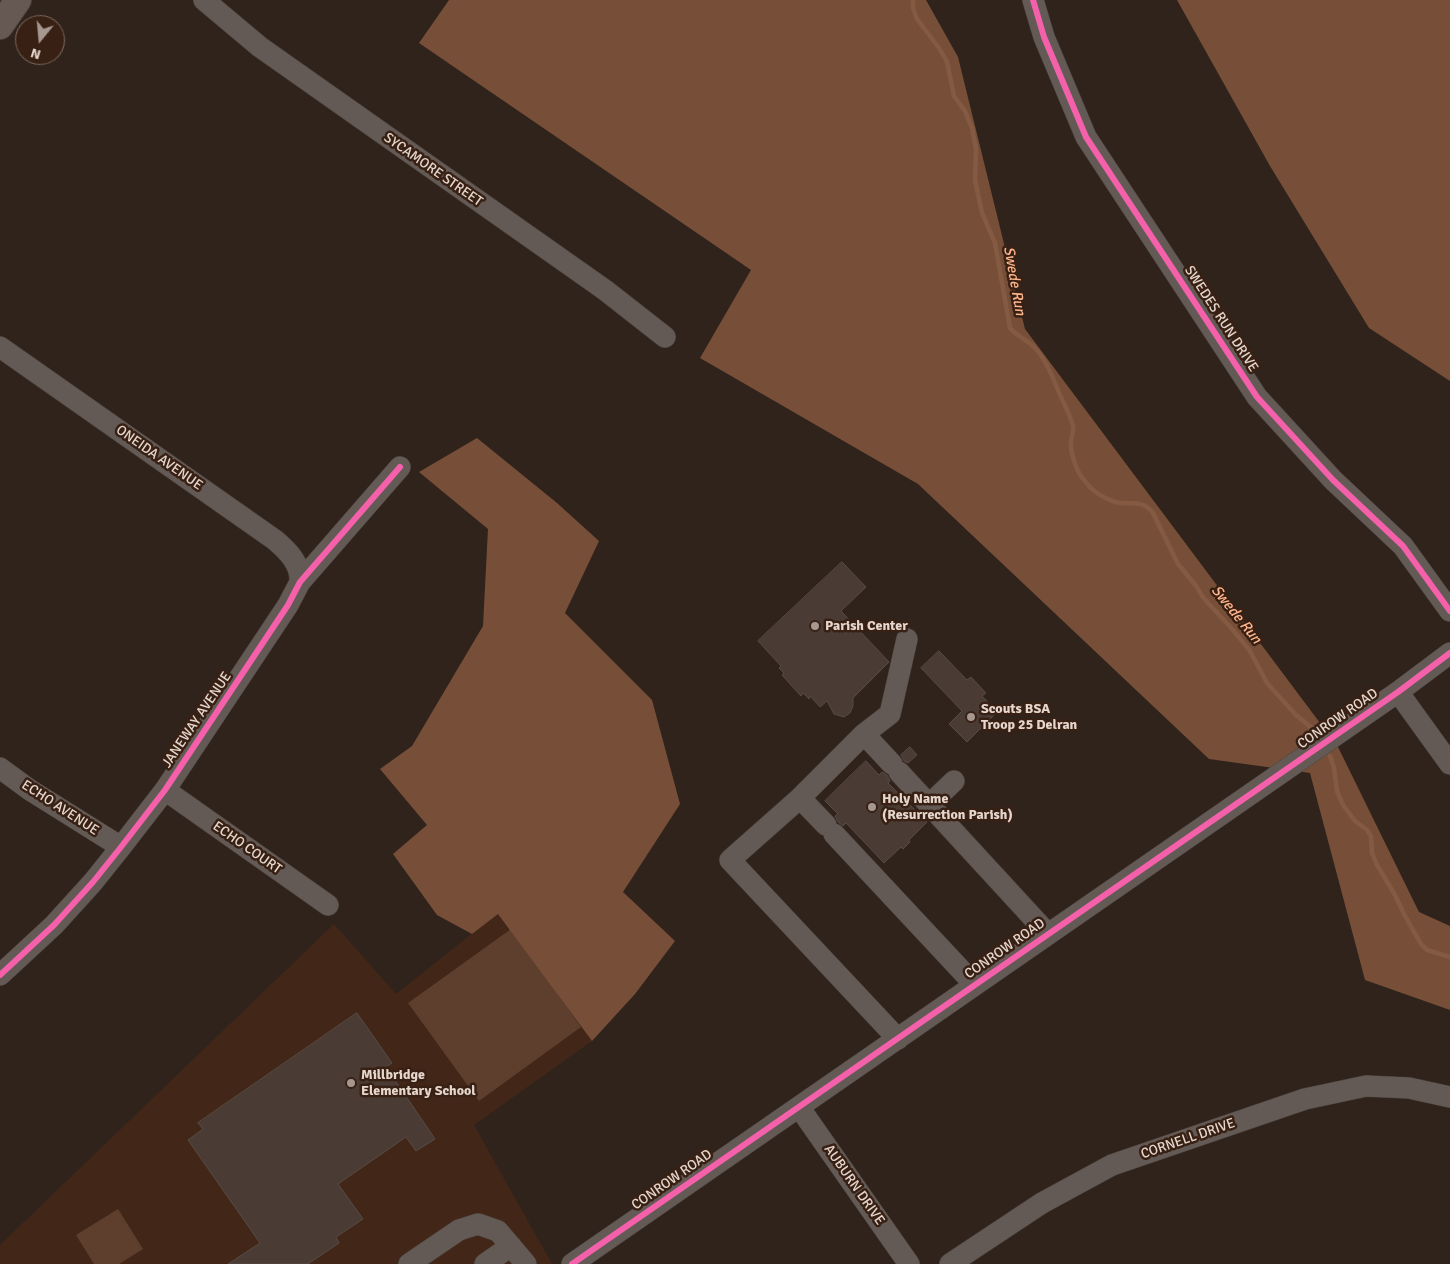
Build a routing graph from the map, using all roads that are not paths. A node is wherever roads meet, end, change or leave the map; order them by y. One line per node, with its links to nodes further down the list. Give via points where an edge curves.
1 (18, 0): 4 (main road)
2 (204, 0): 5 (street, SYCAMORE STREET, via 260,47 605,290)
3 (1033, 0): 9 (street, SWEDES RUN DRIVE, via 1044,37 1086,137 1257,397 1333,480 1403,546)
4 (0, 26)
5 (665, 337)
6 (0, 347): 8 (street, ONEIDA AVENUE, via 275,540 298,566)
7 (400, 467): 8 (street, JANEWAY AVENUE)
8 (300, 582): 17 (street, JANEWAY AVENUE, via 288,606)
9 (1450, 611)
10 (908, 639): 13 (street, via 890,714)
11 (1450, 653): 12 (street, CONROW ROAD)
12 (1398, 692): 14 (street); 22 (street, CONROW ROAD)
13 (864, 734): 18 (street); 19 (street)
14 (1450, 764)
15 (0, 768): 20 (street, ECHO AVENUE)
16 (954, 780): 19 (street)
17 (165, 790): 20 (street, JANEWAY AVENUE); 21 (street, ECHO COURT)
18 (800, 798): 24 (street); 25 (street, via 730,860)
19 (930, 805): 22 (street)
20 (121, 847): 23 (street, JANEWAY AVENUE, via 54,925)
21 (328, 905)
22 (1048, 934): 24 (street, CONROW ROAD)
23 (0, 975)
24 (975, 985): 25 (street, CONROW ROAD)
25 (898, 1039): 27 (street, CONROW ROAD)
26 (1450, 1097): 34 (street, CORNELL DRIVE, via 1409,1088 1366,1086 1304,1099 1112,1165 1042,1203)
27 (799, 1107): 32 (street, CONROW ROAD); 33 (street, AUBURN DRIVE)
28 (511, 1246): 29 (street, via 498,1231 478,1224 459,1230); 30 (street); 31 (street)
29 (409, 1264)
30 (485, 1264)
31 (526, 1264)
32 (572, 1264)
33 (909, 1264)
34 (950, 1264)

